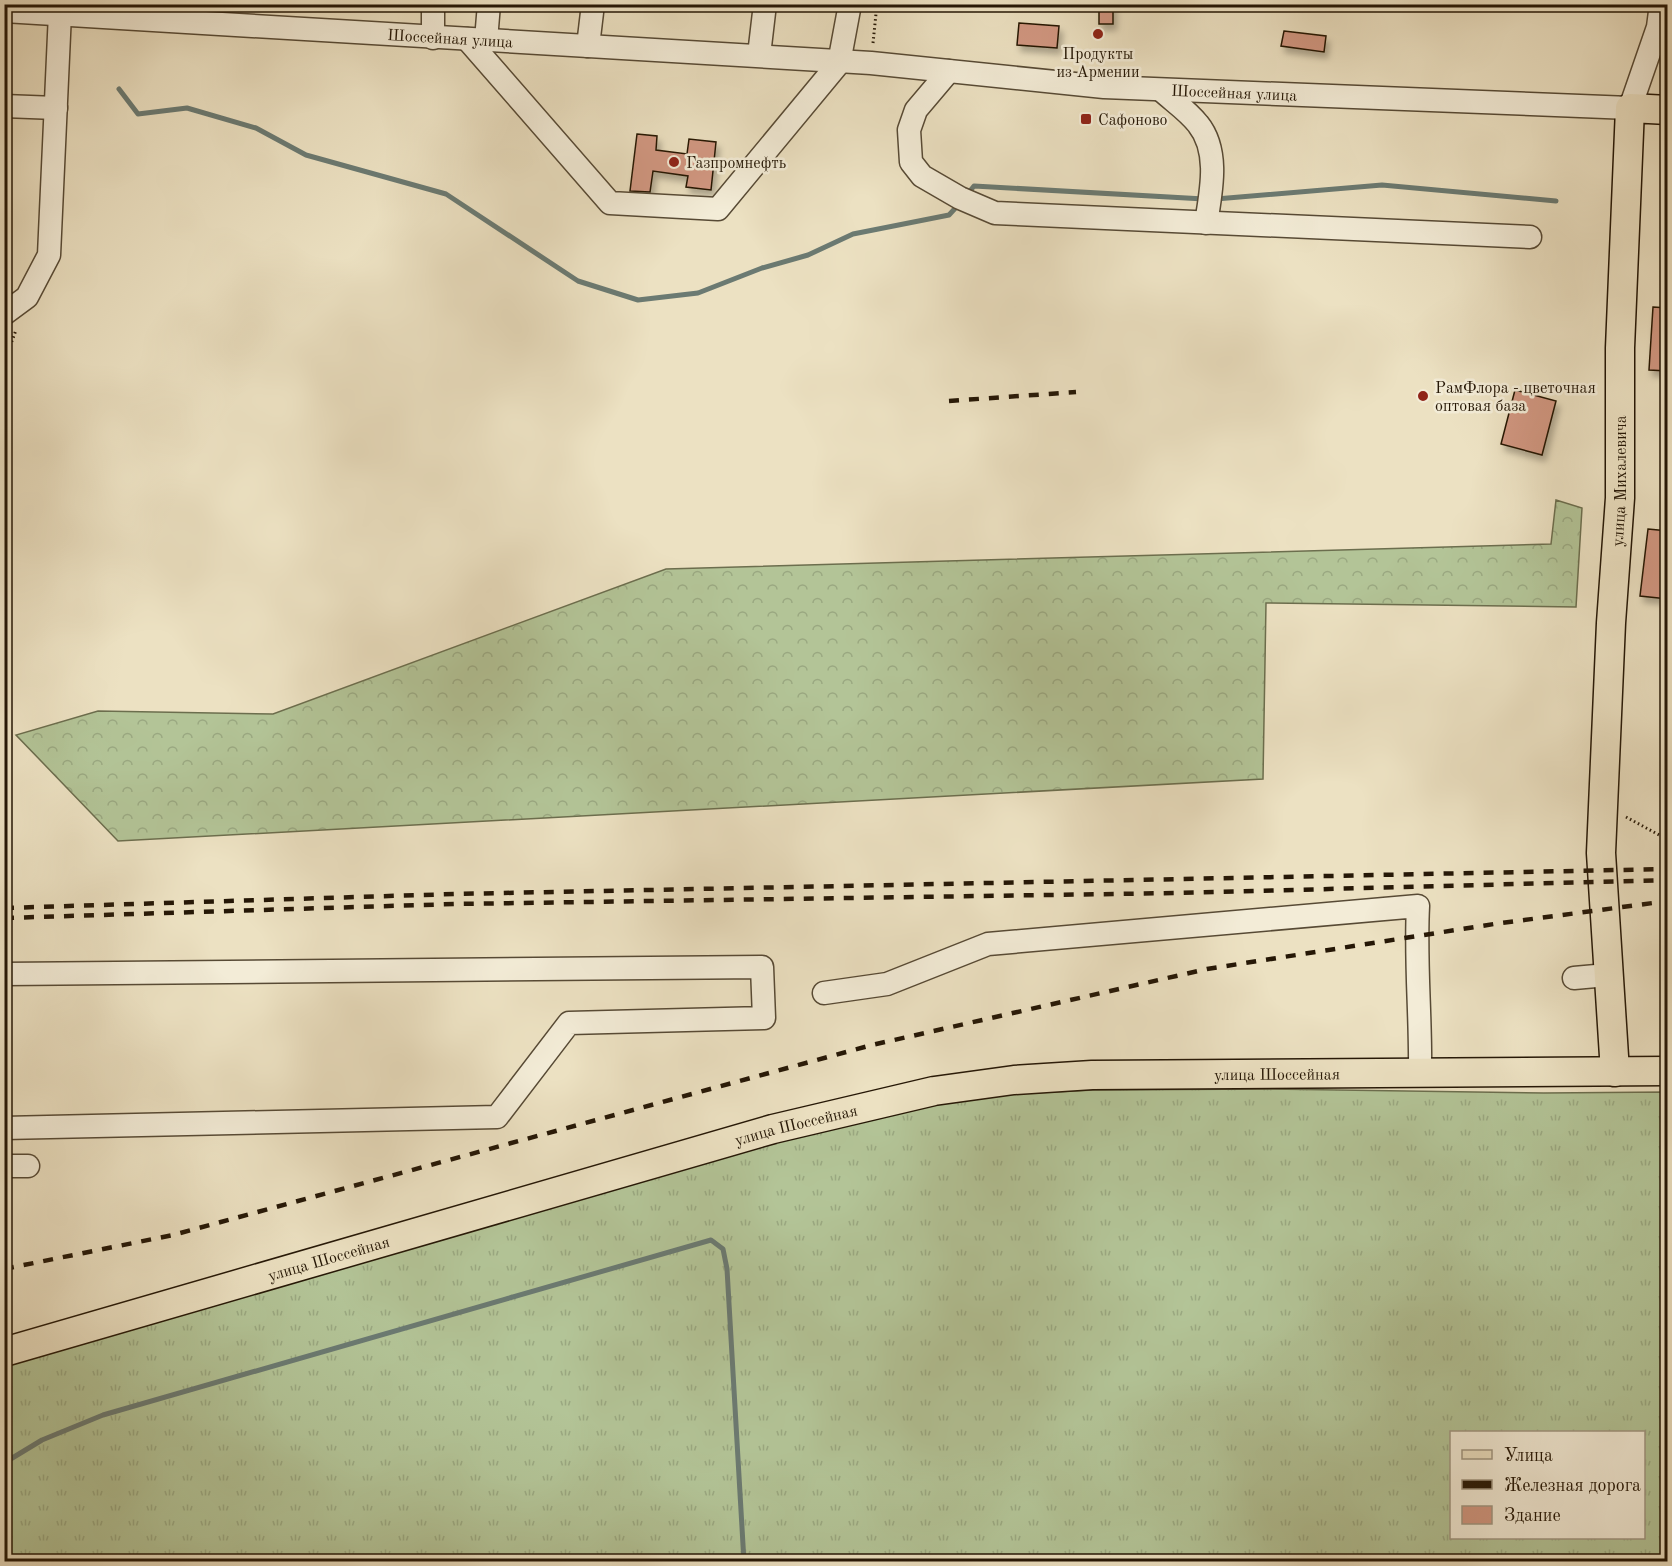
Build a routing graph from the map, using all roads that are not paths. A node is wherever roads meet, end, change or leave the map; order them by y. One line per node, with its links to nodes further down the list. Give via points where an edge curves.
1 (433, 4): 9 (street)
2 (489, 4): 10 (street)
3 (593, 4): 11 (street)
4 (765, 4): 12 (street)
5 (850, 4): 13 (street)
6 (1661, 4): 18 (street, via 1658,27)
7 (4, 11): 8 (street)
8 (60, 13): 9 (street, Шоссейная улица); 17 (street)
9 (433, 38): 10 (street, Шоссейная улица)
10 (477, 40): 11 (street, Шоссейная улица); 13 (street, via 610,203 718,209)
11 (588, 46): 12 (street, Шоссейная улица)
12 (759, 55): 13 (street, Шоссейная улица)
13 (839, 63): 14 (street, Шоссейная улица)
14 (949, 71): 15 (street, Шоссейная улица); 20 (street, via 916,110 909,130 911,162 922,176 995,213)
15 (1161, 90): 18 (street, Шоссейная улица); 20 (street, via 1199,125 1211,157 1213,182)
16 (4, 106): 17 (street)
17 (56, 108): 22 (street, via 49,255 27,297)
18 (1630, 108): 19 (main road); 24 (main road, улица Михалевича, via 1620,348 1620,498 1601,853)
19 (1668, 110)
20 (1206, 223): 21 (street)
21 (1530, 237)
22 (4, 314)
23 (4, 974): 30 (street, via 762,967 764,1018 569,1023 497,1117)
24 (1607, 975): 25 (street); 28 (main road, улица Михалевича)
25 (1574, 978)
26 (824, 993): 29 (street, via 887,984 988,944 1418,906)
27 (1668, 1071): 28 (main road)
28 (1615, 1072): 29 (main road, улица Шоссейная)
29 (1420, 1073): 33 (main road, улица Шоссейная, via 1092,1075 934,1091 773,1129)
30 (4, 1128)
31 (4, 1166): 32 (street)
32 (28, 1166)
33 (4, 1352)

